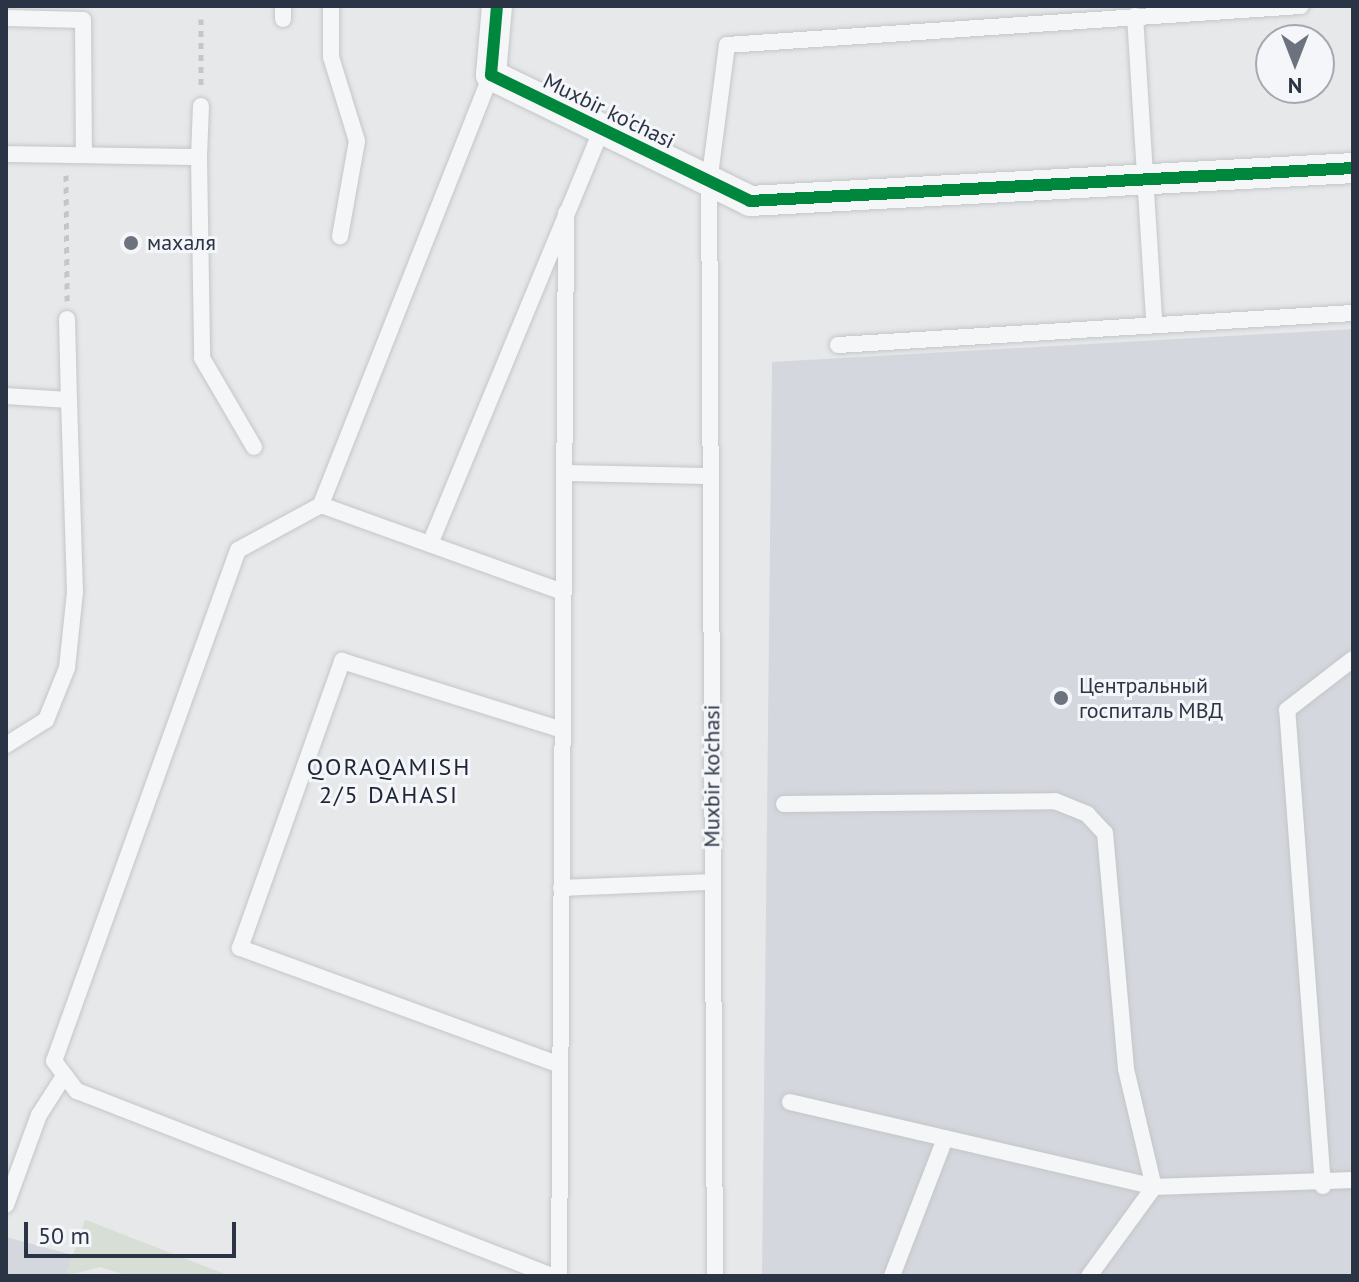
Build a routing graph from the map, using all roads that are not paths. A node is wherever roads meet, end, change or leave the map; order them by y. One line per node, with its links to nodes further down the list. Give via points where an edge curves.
1 (331, 6): 17 (lane, via 331,57 357,141)
2 (497, 6): 7 (street)
3 (1301, 6): 4 (lane)
4 (1255, 7): 5 (lane)
5 (1135, 16): 14 (lane); 15 (lane, via 727,45)
6 (6, 18): 11 (lane, via 83,20)
7 (491, 75): 9 (street, Muxbir ko'chasi); 27 (lane)
8 (201, 106): 12 (lane)
9 (602, 129): 15 (street, Muxbir ko'chasi); 16 (lane)
10 (6, 154): 11 (lane)
11 (84, 154): 12 (lane)
12 (199, 157): 24 (lane, via 202,358)
13 (1353, 168): 14 (street)
14 (1144, 182): 15 (street, via 750,201); 20 (lane)
15 (709, 183): 26 (lane, Muxbir ko'chasi)
16 (566, 213): 25 (lane); 28 (lane)
17 (340, 236)
18 (1353, 313): 20 (lane)
19 (67, 319): 23 (lane)
20 (1154, 322): 21 (lane)
21 (838, 345)
22 (6, 396): 23 (lane)
23 (69, 400): 32 (lane, via 75,592 67,668 46,720)
24 (254, 447)
25 (564, 473): 26 (lane); 29 (lane)
26 (710, 476): 34 (lane, Muxbir ko'chasi)
27 (321, 505): 28 (lane); 37 (lane, via 238,550 54,1046)
28 (430, 544): 29 (lane)
29 (563, 592): 31 (lane)
30 (1353, 659): 41 (lane, via 1287,710)
31 (562, 730): 35 (lane); 36 (lane, via 342,661 240,948)
32 (6, 745)
33 (784, 804): 42 (lane, via 1055,801 1087,814 1105,833 1126,1069)
34 (712, 882): 35 (lane); 46 (lane, Muxbir ko'chasi)
35 (561, 888): 36 (lane)
36 (560, 1065): 45 (lane)
37 (62, 1079): 43 (lane, via 39,1115); 44 (lane, via 77,1091)
38 (790, 1102): 39 (lane)
39 (945, 1139): 42 (lane); 47 (lane)
40 (1353, 1180): 41 (lane)
41 (1323, 1186): 42 (lane)
42 (1154, 1187): 48 (lane)
43 (6, 1205)
44 (552, 1276)
45 (559, 1276)
46 (715, 1276)
47 (892, 1276)
48 (1089, 1276)

